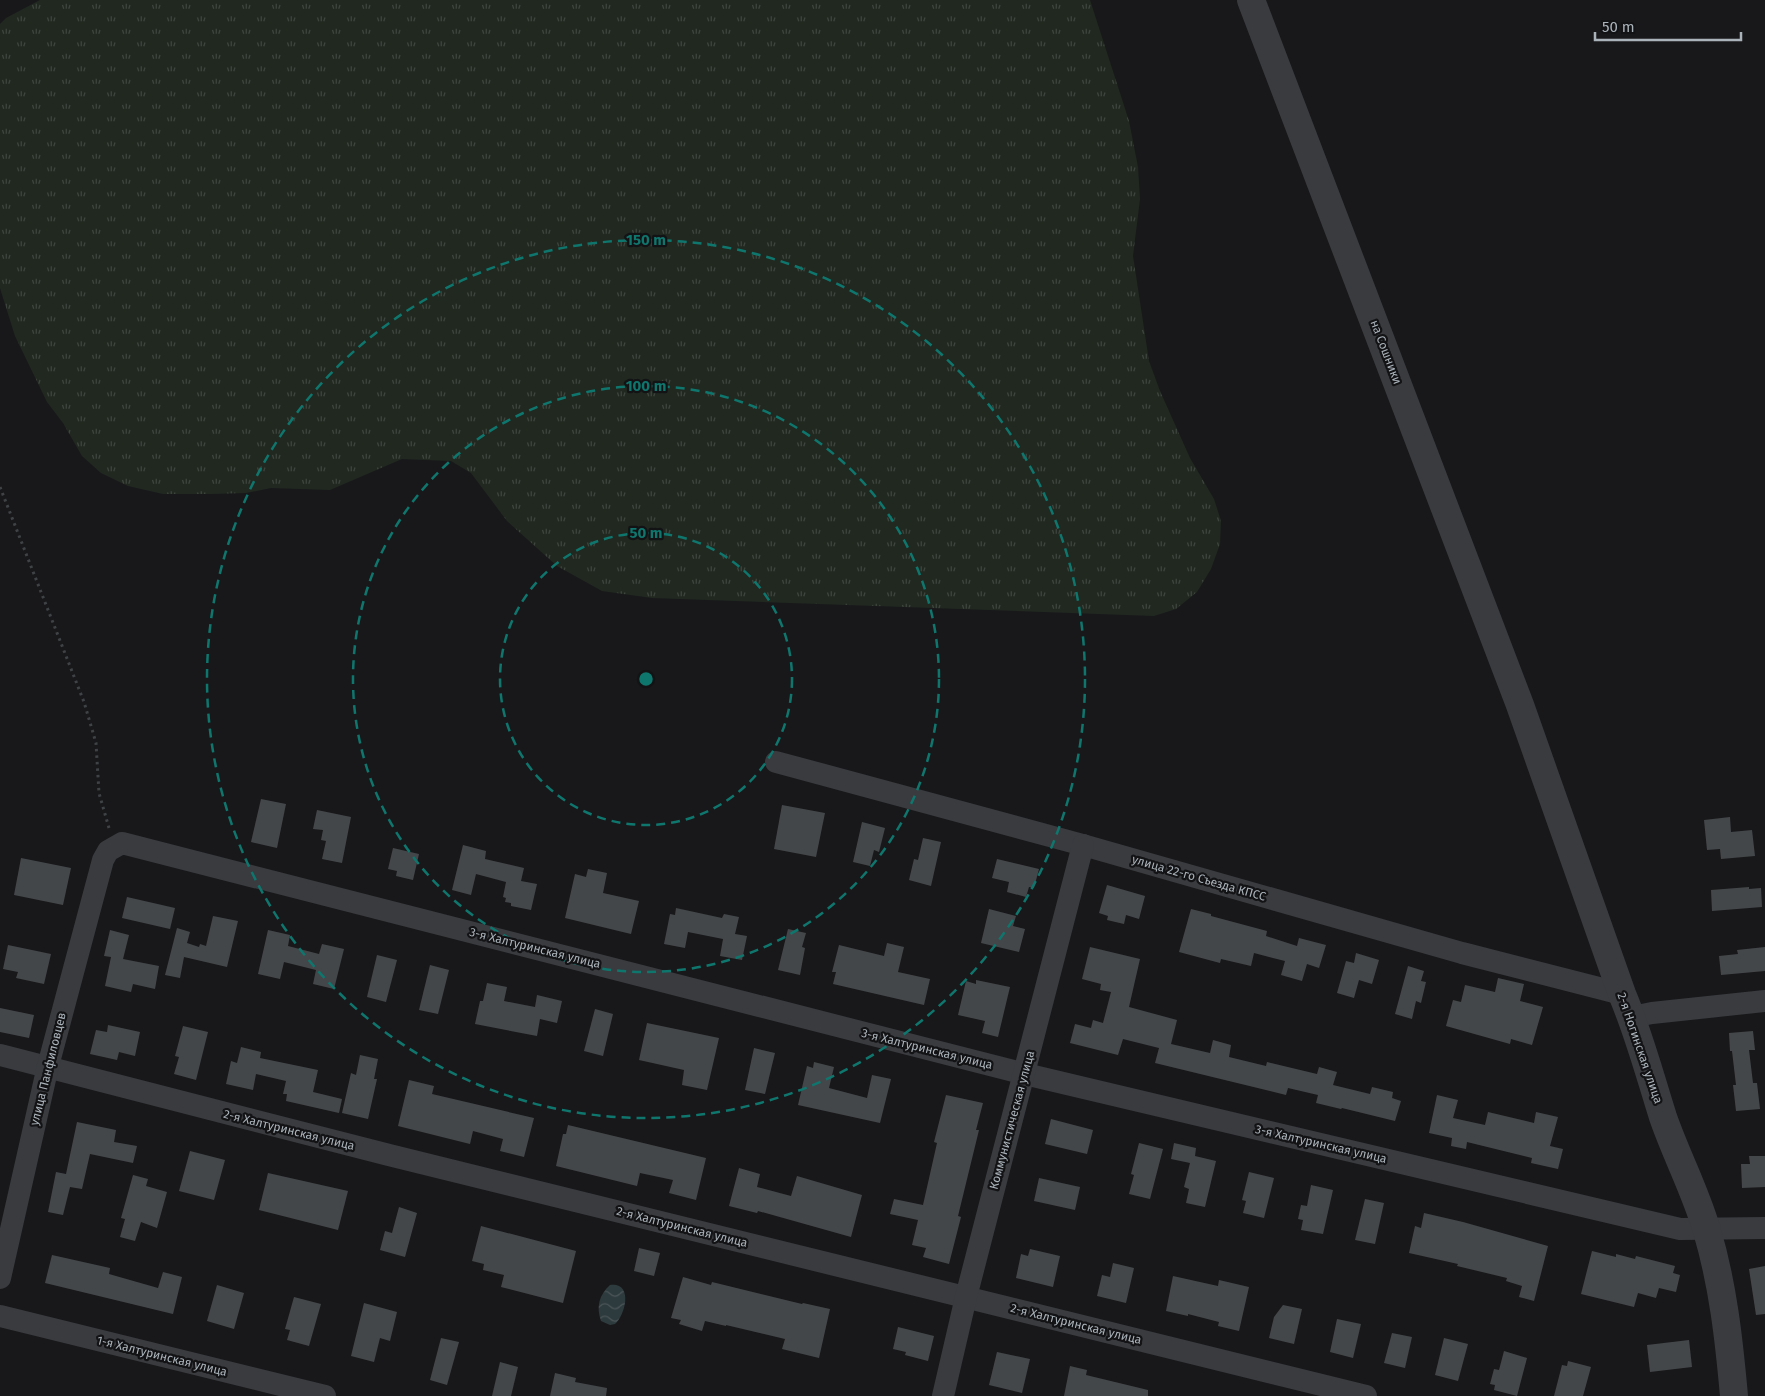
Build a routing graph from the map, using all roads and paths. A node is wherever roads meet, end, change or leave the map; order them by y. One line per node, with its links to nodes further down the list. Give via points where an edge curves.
1 (1251, 0): 3 (street, на Сошники)
2 (0, 487): 6 (path, via 84,702 96,744 99,793)
3 (1520, 705): 8 (street, 2-я Ногинская улица)
4 (776, 762): 5 (street, улица 22-го Съезда КПСС)
5 (1083, 845): 8 (street, улица 22-го Съезда КПСС, via 1462,952); 11 (street, Коммунистическая улица)
6 (109, 853): 10 (street, улица Панфиловцев); 11 (street, 3-я Халтуринская улица, via 122,842 132,844)
7 (1765, 1001): 8 (street, улица 22-го Съезда КПСС, via 1652,1014)
8 (1627, 1006): 13 (street, 2-я Ногинская улица, via 1664,1118)
9 (0, 1055): 10 (street, 2-я Халтуринская улица)
10 (48, 1066): 14 (street, улица Панфиловцев); 15 (street, 2-я Халтуринская улица, via 389,1155)
11 (1025, 1074): 13 (street, 3-я Халтуринская улица, via 1680,1229); 15 (street, Коммунистическая улица)
12 (1765, 1228): 13 (street, 3-я Халтуринская улица)
13 (1707, 1230): 20 (street, 2-я Ногинская улица, via 1719,1282)
14 (0, 1278)
15 (966, 1297): 18 (street, Коммунистическая улица); 19 (street, 2-я Халтуринская улица)
16 (0, 1316): 17 (street, 1-я Халтуринская улица)
17 (324, 1396)
18 (943, 1396)
19 (1366, 1396)
20 (1734, 1396)

